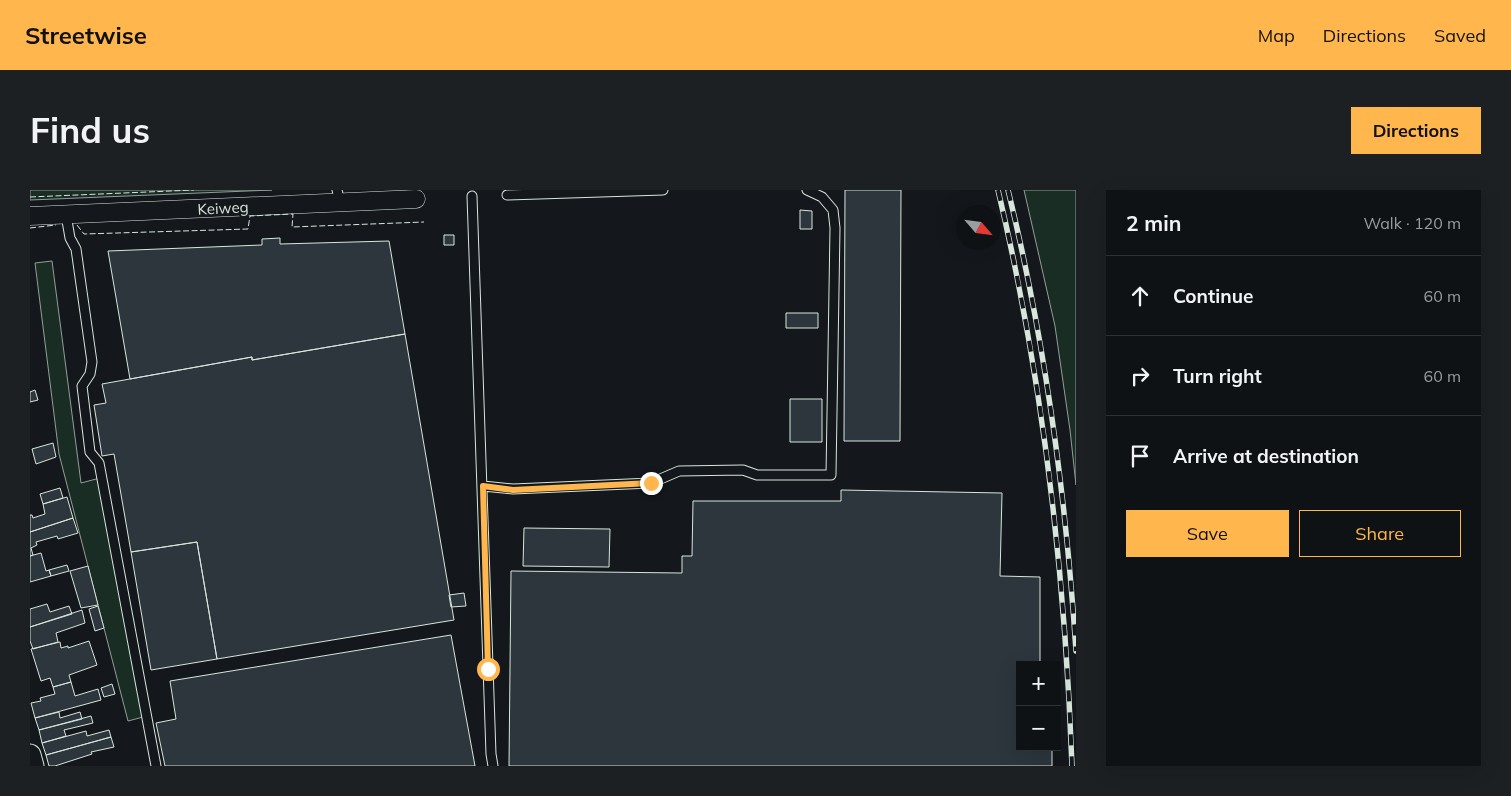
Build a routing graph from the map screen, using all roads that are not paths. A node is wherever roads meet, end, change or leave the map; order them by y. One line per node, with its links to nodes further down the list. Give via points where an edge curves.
1 (663, 190): 4 (lane)
2 (807, 190): 7 (lane)
3 (829, 190): 7 (lane)
4 (508, 194)
5 (338, 196): 8 (street, Keiweg); 9 (street, Keiweg)
6 (472, 196): 11 (lane)
7 (822, 197): 11 (lane, via 833,210 835,228 831,475 757,475 744,470 679,471 651,483 513,490)
8 (416, 200)
9 (66, 215): 10 (street, Keiweg); 14 (lane, via 70,238 76,249 92,362 90,374 82,386 90,452 99,463)
10 (30, 216)
11 (483, 486): 15 (lane, via 491,754)
12 (30, 755): 13 (street)
13 (33, 766)
14 (156, 766)
15 (494, 766)

